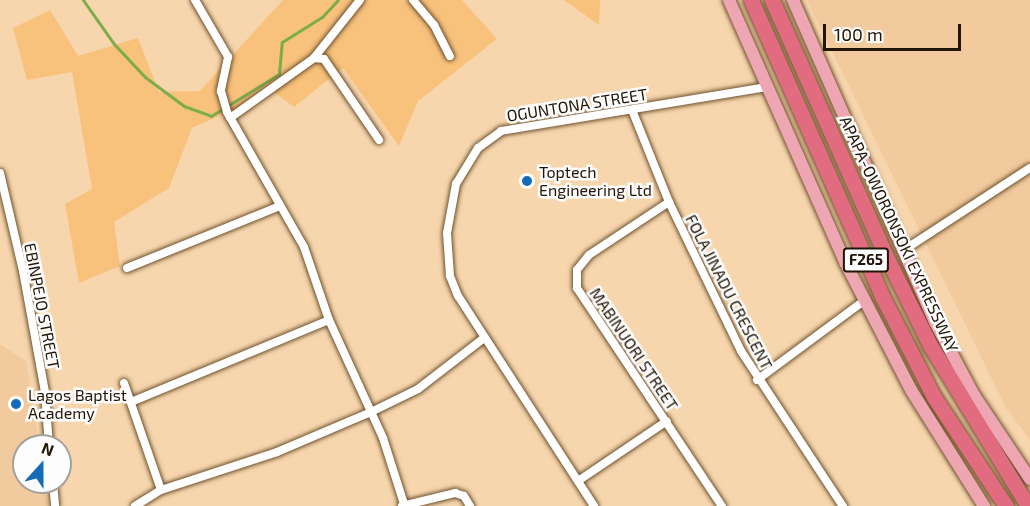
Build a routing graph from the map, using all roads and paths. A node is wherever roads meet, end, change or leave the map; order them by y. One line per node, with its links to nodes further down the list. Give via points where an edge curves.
1 (195, 0): 12 (street, via 228,57 221,91)
2 (360, 0): 9 (street)
3 (413, 0): 8 (street, via 435,25)
4 (729, 0): 10 (main road)
5 (751, 0): 39 (highway, F265, via 881,294 934,397)
6 (772, 0): 40 (highway, APAPA-OWORONSOKI EXPRESSWAY / F265, via 885,254 930,345)
7 (793, 0): 18 (main road)
8 (450, 56)
9 (314, 58): 12 (street); 13 (street, via 324,59)
10 (767, 87): 11 (street, OGUNTONA STREET); 20 (main road)
11 (632, 110): 16 (street, FOLA JINADU CRESCENT); 22 (street, OGUNTONA STREET, via 501,131 467,162 450,208 448,254 458,296)
12 (229, 115): 17 (street)
13 (379, 140)
14 (1030, 168): 18 (street)
15 (0, 173): 28 (street, EBINPEJO STREET, via 23,271)
16 (669, 202): 23 (street, FOLA JINADU CRESCENT); 27 (street, MABINUORI STREET, via 589,255 576,277 587,307)
17 (280, 206): 19 (street); 21 (street, via 304,247)
18 (904, 250): 29 (main road, via 935,322 974,395)
19 (127, 268)
20 (864, 300): 23 (street); 38 (main road, via 911,390)
21 (329, 320): 25 (street); 26 (street)
22 (484, 338): 26 (street, via 418,389); 30 (street, OGUNTONA STREET)
23 (757, 380): 37 (street, FOLA JINADU CRESCENT)
24 (124, 383): 25 (street)
25 (131, 402): 31 (street)
26 (369, 413): 31 (street, via 277,452); 32 (street, via 383,438)
27 (668, 421): 30 (street); 36 (street, MABINUORI STREET)
28 (49, 434)
29 (1030, 479)
30 (578, 480): 35 (street, OGUNTONA STREET)
31 (161, 490): 33 (street)
32 (403, 505): 34 (street, via 455,493 464,495)
33 (135, 506)
34 (470, 506)
35 (594, 506)
36 (722, 506)
37 (843, 506)
38 (984, 506)
39 (1006, 506)
40 (1028, 506)

